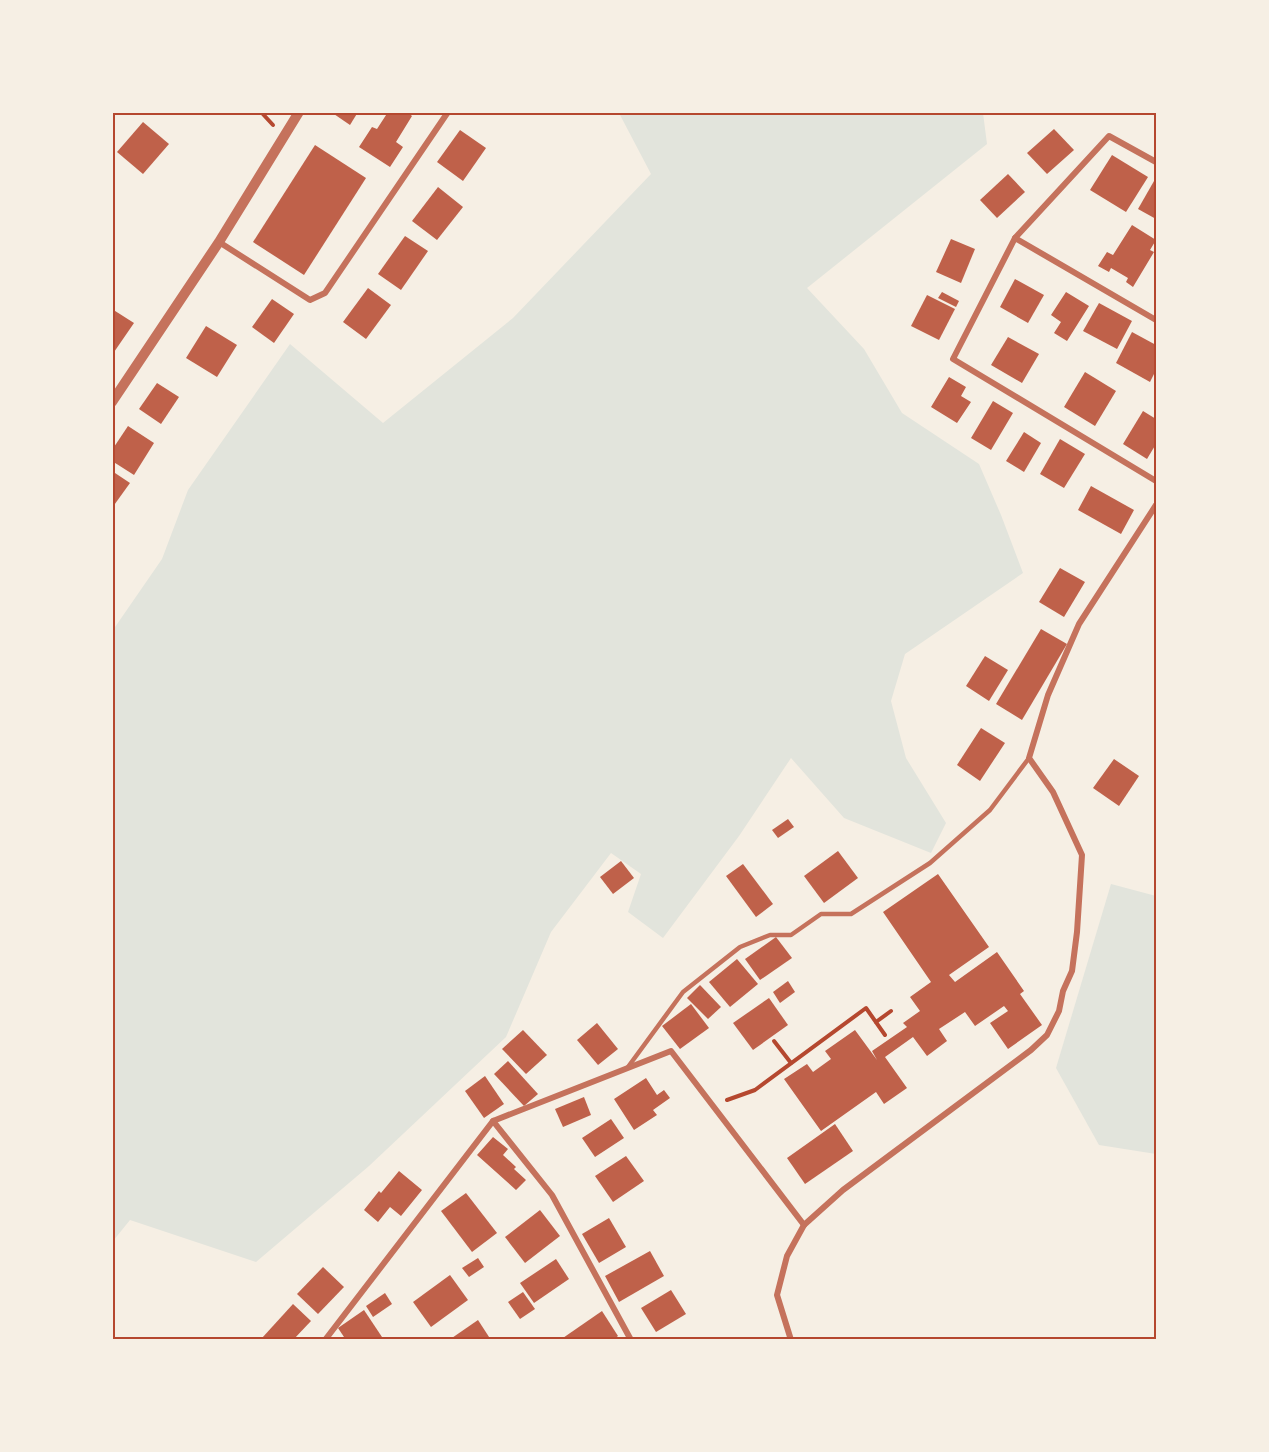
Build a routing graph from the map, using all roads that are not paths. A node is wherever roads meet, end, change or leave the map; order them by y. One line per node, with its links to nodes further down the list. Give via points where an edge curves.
1 (299, 112): 5 (street)
2 (448, 112): 5 (street, via 325,293 310,300)
3 (1156, 162): 4 (street, via 1109,136)
4 (1015, 238): 6 (street); 8 (street, via 953,359)
5 (219, 242): 7 (street)
6 (1156, 320)
7 (112, 402)
8 (1156, 481)
9 (1156, 505): 10 (street, via 1079,624 1048,695)
10 (1029, 758): 11 (lane, via 990,810 930,863 851,914 820,914 791,935 770,935 741,947 724,960 683,992); 13 (street, via 1053,792 1082,855 1072,971 1059,1011 1047,1035 1031,1050 843,1190)
11 (627, 1069): 12 (street); 13 (street, via 670,1052)
12 (493, 1121): 15 (street); 16 (street, via 552,1195)
13 (804, 1225): 14 (street, via 787,1256 777,1295)
14 (791, 1339)
15 (325, 1340)
16 (631, 1340)

